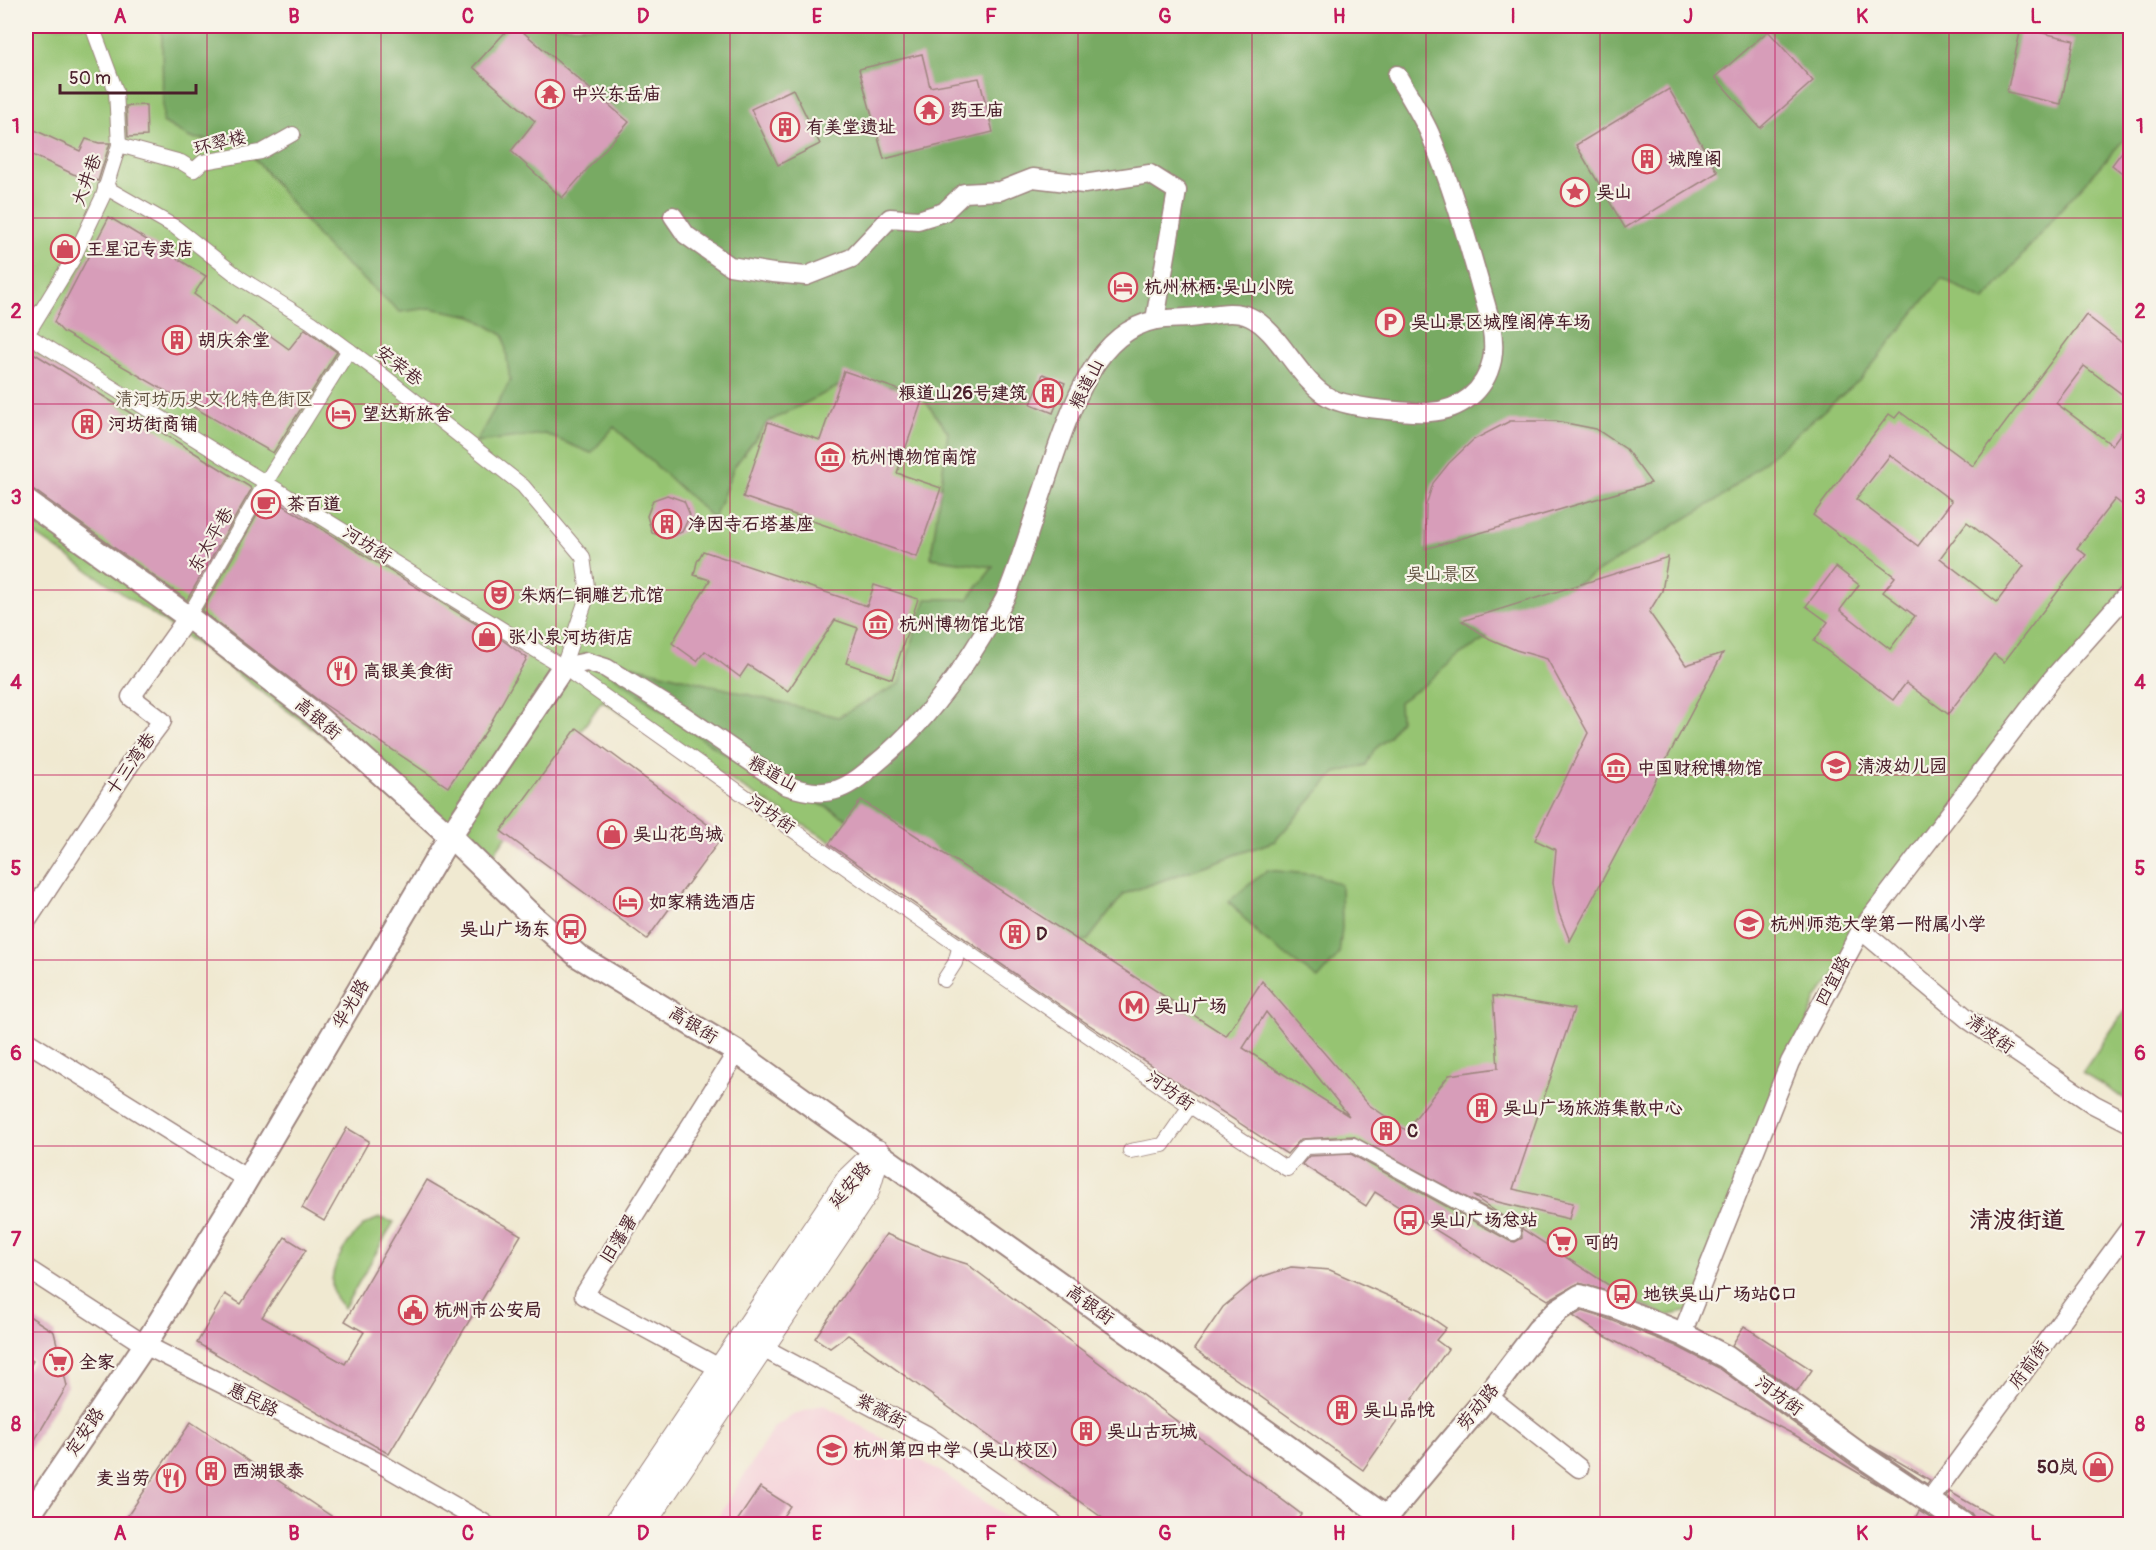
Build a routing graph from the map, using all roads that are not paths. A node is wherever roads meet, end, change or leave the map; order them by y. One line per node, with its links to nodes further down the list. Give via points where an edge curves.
1 (92, 26): 4 (street, 大井巷, via 116,91)
2 (1397, 75): 7 (street, 粮道山, via 1429,131 1459,212 1493,338 1491,363 1482,383 1467,401 1447,411 1419,412 1330,399 1309,381 1267,330 1250,317 1226,312)
3 (292, 134): 4 (street, 环翠楼, via 261,152 203,162 194,170 181,162)
4 (119, 145): 5 (street, 大井巷)
5 (105, 187): 8 (street, 大井巷, via 73,259); 9 (street, 安荣巷, via 175,227 240,278)
6 (673, 216): 7 (street, via 686,235 730,266 806,276 852,258 890,218 918,220 944,212 964,194 1000,191 1033,178 1084,184 1150,174 1177,191)
7 (1155, 320): 14 (street, 粮道山, via 1123,334 1103,352 1088,375 1056,452 1006,597 958,676 904,739 841,789 821,794 785,785 606,668 587,662)
8 (26, 335): 10 (street, 河坊街)
9 (349, 350): 10 (street, 东太平巷); 14 (street, 安荣巷, via 523,486 583,557 588,594)
10 (266, 482): 13 (street, 东太平巷); 14 (street, 河坊街)
11 (26, 501): 13 (street, 高银街)
12 (2130, 591): 17 (street, 四宜路, via 2052,679)
13 (188, 617): 15 (street, 高银街, via 312,712); 16 (street, 十三湾巷, via 130,697 162,721)
14 (563, 667): 15 (street, 华光路); 22 (street, 河坊街)
15 (450, 836): 21 (street, 高银街, via 578,956); 26 (street, 华光路)
16 (26, 922)
17 (1861, 930): 23 (street, 清波街, via 1969,1020 2093,1104); 31 (street, 四宜路, via 1790,1062)
18 (958, 952): 19 (street)
19 (944, 980)
20 (26, 1041): 26 (street)
21 (737, 1052): 25 (street, 高银街); 34 (street, 旧藩署, via 584,1295)
22 (1190, 1106): 24 (street, via 1163,1146); 28 (street, 河坊街, via 1287,1169 1305,1147 1353,1145)
23 (2130, 1123)
24 (1130, 1151)
25 (878, 1153): 33 (main road, 延安路, via 866,1191); 34 (main road, 延安路, via 849,1180); 39 (street, 高银街)
26 (247, 1179): 32 (street, 华光路)
27 (2130, 1228): 37 (street, 府前街)
28 (1514, 1233)
29 (26, 1268): 32 (street, 惠民路)
30 (1580, 1296): 31 (street, 河坊街, via 1616,1306); 35 (street, 劳动路, via 1538,1330)
31 (1682, 1334): 37 (street, 河坊街, via 1726,1357)
32 (145, 1345): 38 (street, 定安路); 40 (street, 惠民路, via 383,1465)
33 (761, 1347): 42 (main road, 延安路); 43 (street, 紫薇街, via 926,1435)
34 (721, 1369): 41 (main road, 延安路)
35 (1488, 1396): 36 (street); 39 (street, 劳动路)
36 (1580, 1468)
37 (1928, 1502): 44 (street, 河坊街)
38 (26, 1520)
39 (1384, 1521)
40 (485, 1524)
41 (617, 1524)
42 (642, 1524)
43 (1054, 1524)
44 (1963, 1524)

